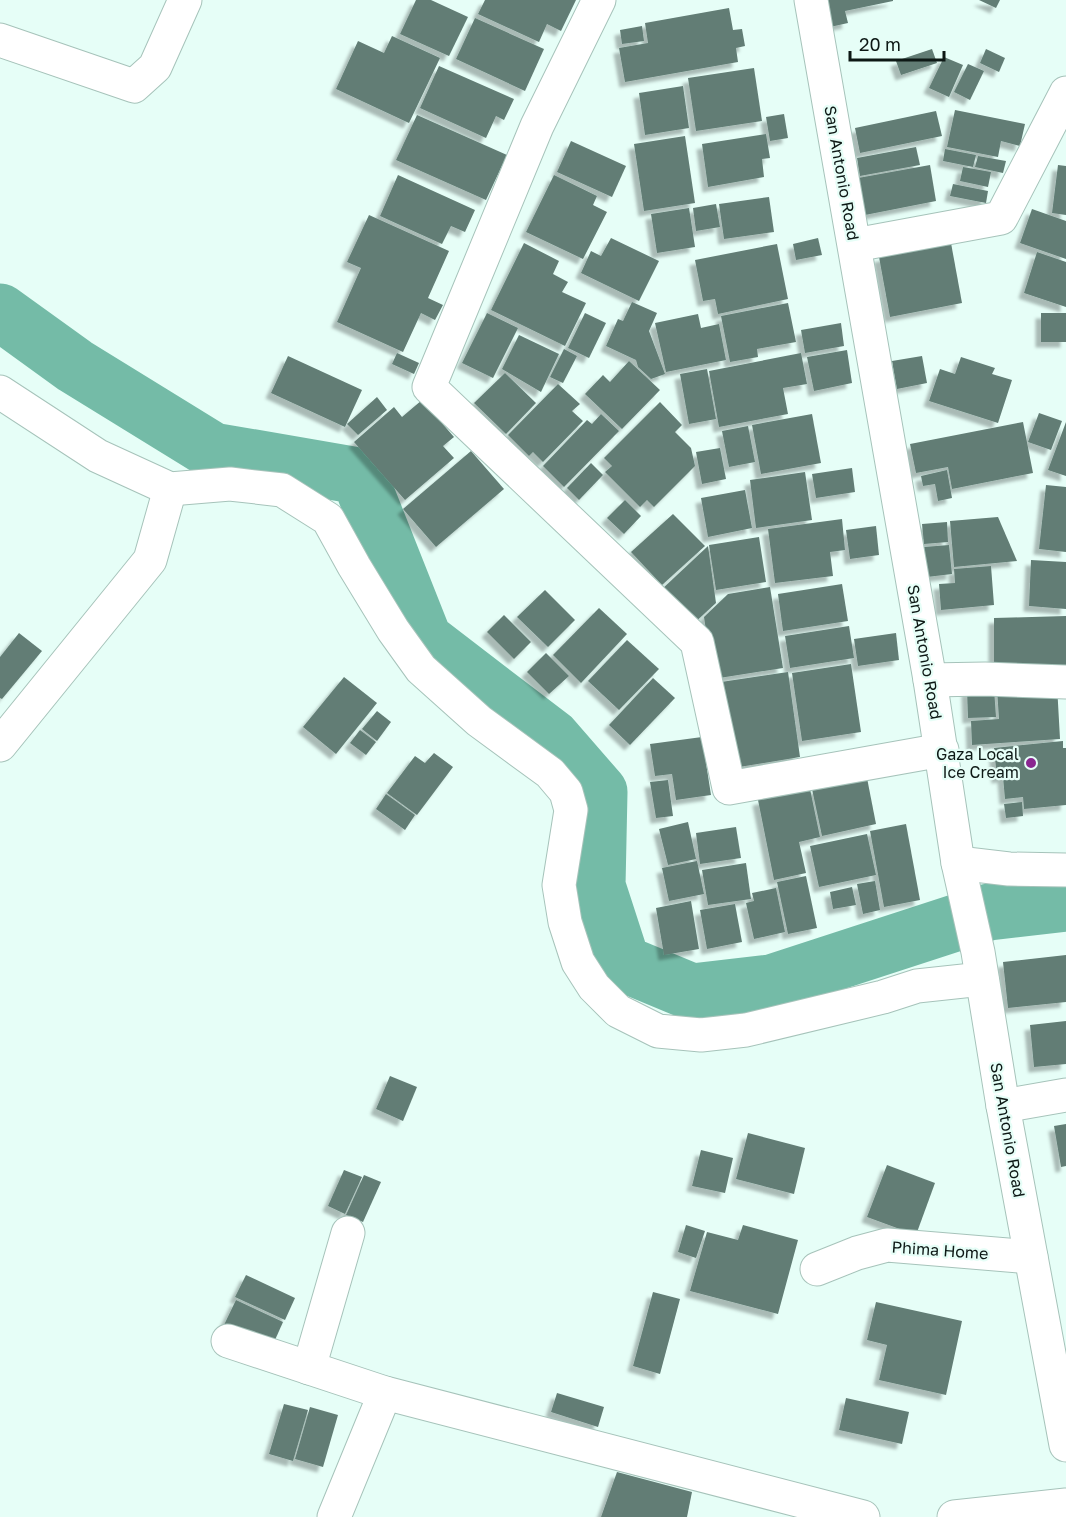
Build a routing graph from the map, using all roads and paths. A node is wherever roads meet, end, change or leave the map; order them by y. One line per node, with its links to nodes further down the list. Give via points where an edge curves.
1 (185, 0): 4 (street, via 154,67 135,86)
2 (599, 0): 12 (street, via 537,126 429,387 697,642 729,788)
3 (811, 0): 6 (street, San Antonio Road)
4 (0, 40)
5 (1066, 93): 6 (street, via 1001,218)
6 (855, 244): 9 (street, San Antonio Road)
7 (0, 392): 8 (street, via 99,456)
8 (170, 489): 11 (street, via 150,560); 15 (street, via 230,484 282,490 328,519 393,630 421,669 479,721 550,773 566,792 572,810 559,885 565,922 578,962 594,987 618,1011 658,1031 701,1035 746,1030 883,997)
9 (930, 680): 10 (street); 12 (street, San Antonio Road)
10 (1066, 682)
11 (0, 745)
12 (942, 750): 14 (street, San Antonio Road)
13 (1066, 870): 14 (street)
14 (959, 871): 15 (street, San Antonio Road)
15 (980, 965): 17 (street, San Antonio Road)
16 (1066, 1095): 17 (street)
17 (1003, 1106): 19 (street, San Antonio Road)
18 (348, 1233): 22 (street)
19 (1031, 1257): 20 (street, Phima Home, via 887,1245); 24 (street, San Antonio Road)
20 (817, 1269)
21 (228, 1341): 22 (street)
22 (309, 1368): 23 (street)
23 (385, 1393): 26 (street); 27 (street)
24 (1066, 1444)
25 (1066, 1505): 28 (street)
26 (334, 1517)
27 (863, 1517)
28 (954, 1517)

